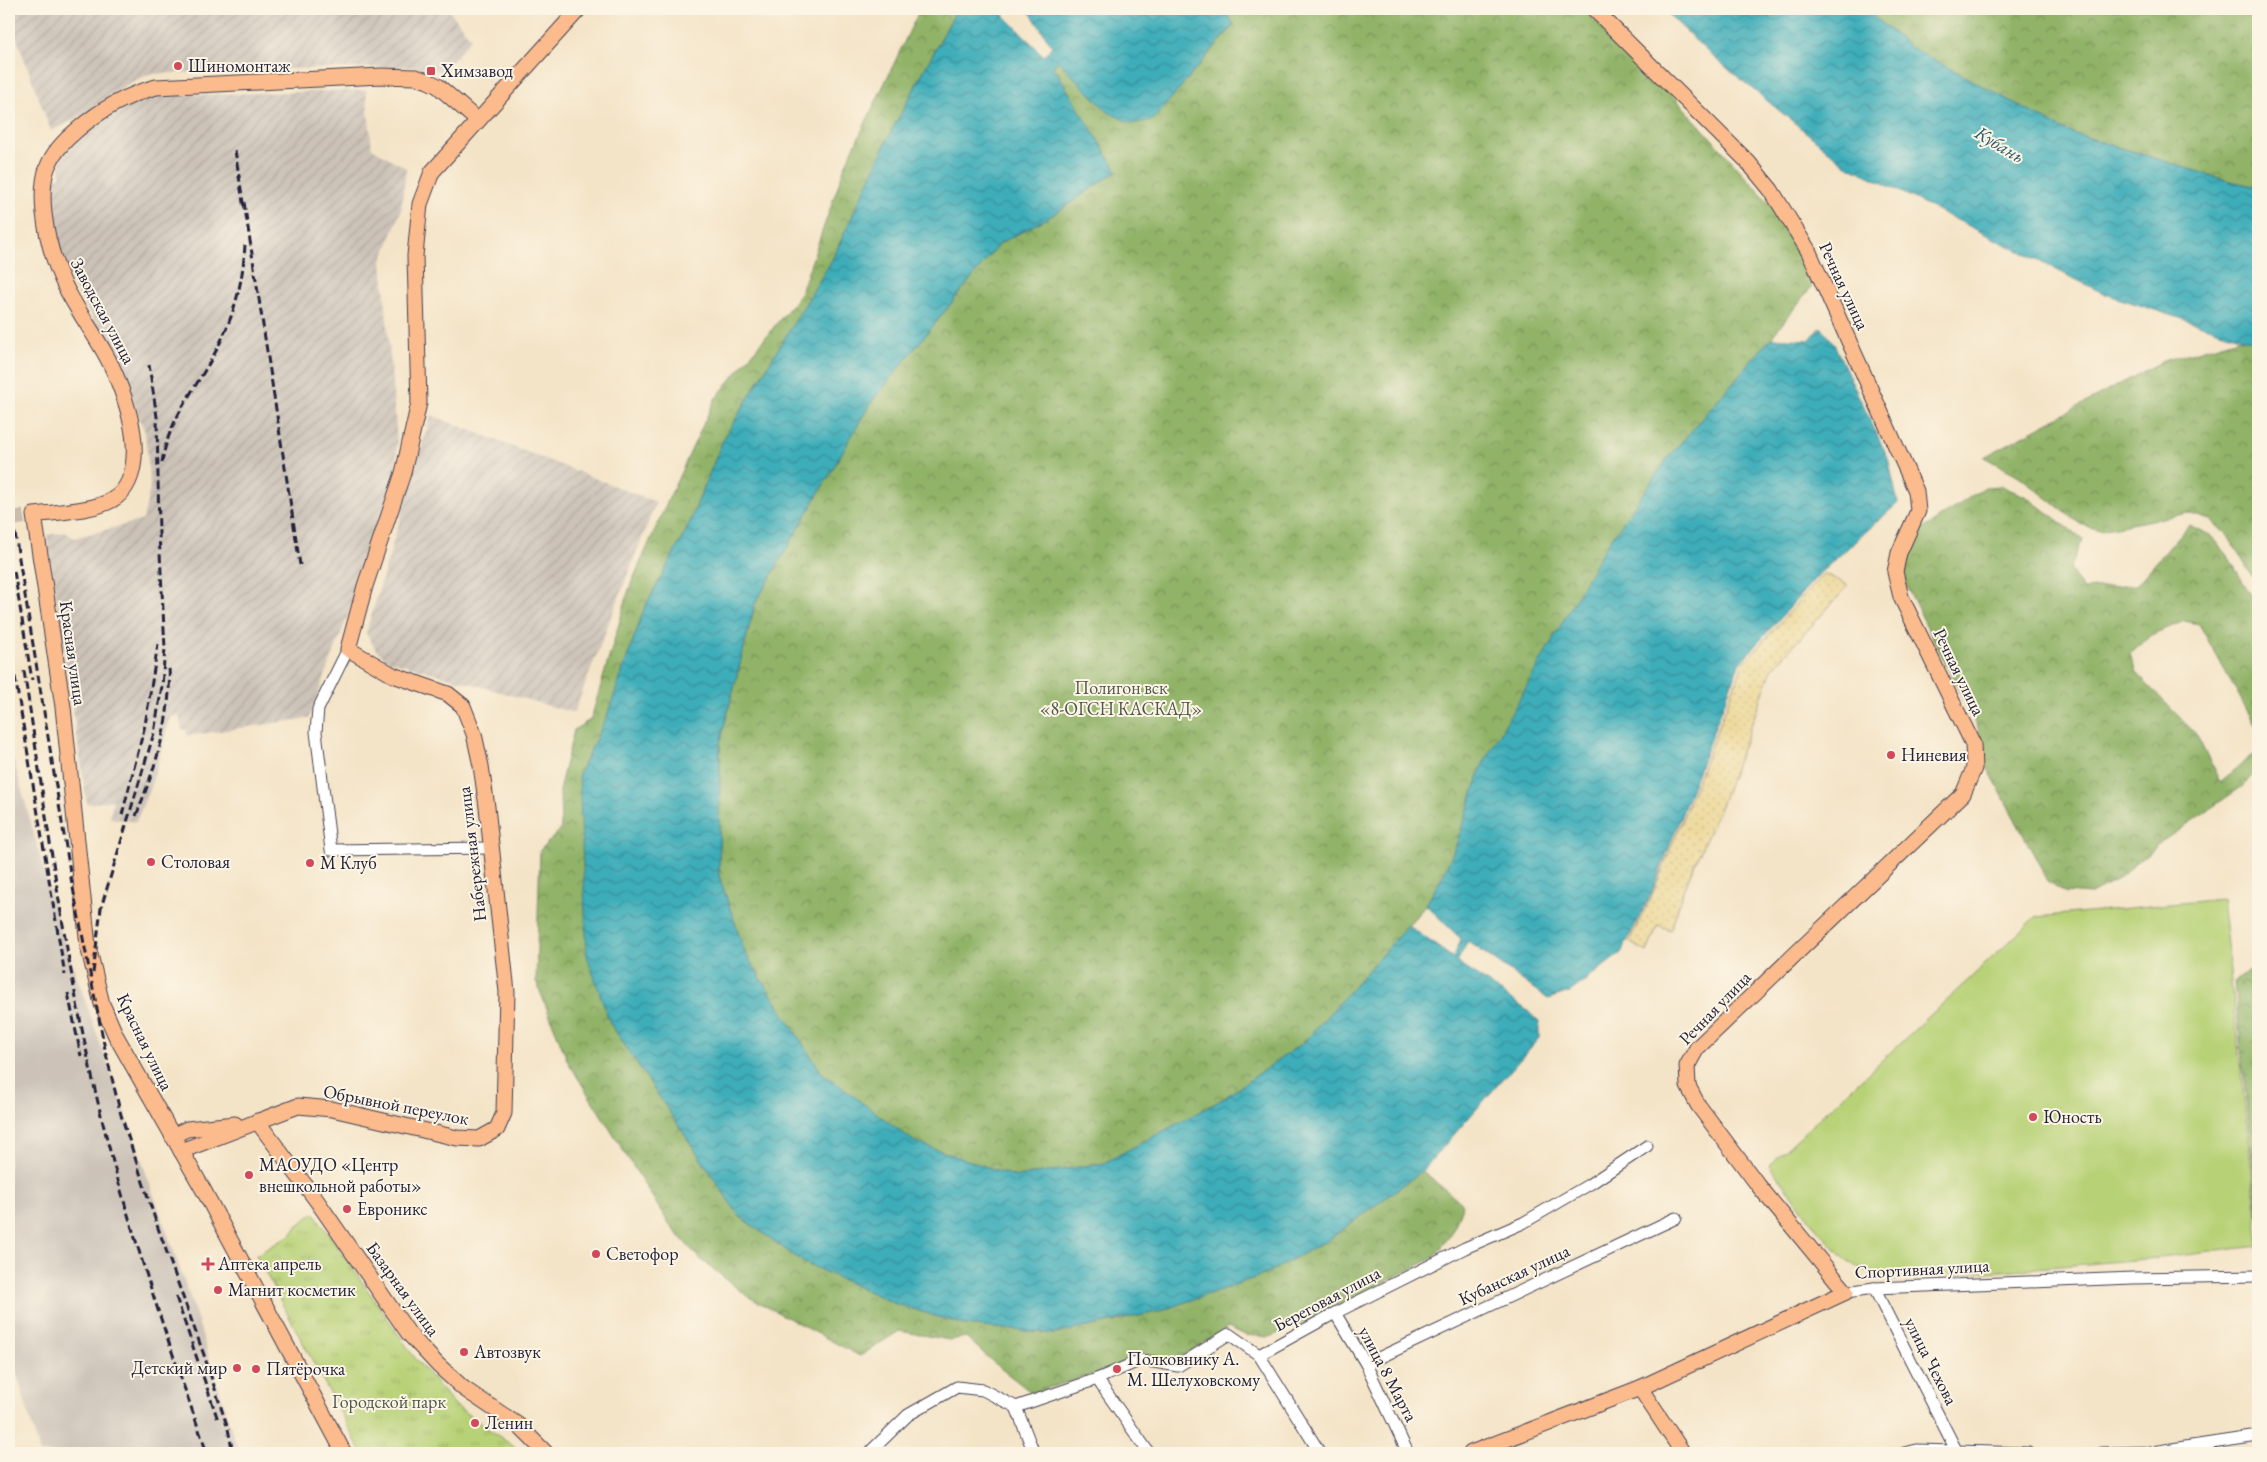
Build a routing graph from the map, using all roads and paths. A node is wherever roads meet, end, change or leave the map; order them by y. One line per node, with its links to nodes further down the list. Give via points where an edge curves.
1 (579, 9): 3 (main road)
2 (1594, 9): 15 (main road, Речная улица, via 1748,162 1771,190 1808,250 1916,491 1918,511 1895,572 1901,597 1973,744 1974,768 1963,794 1697,1048 1687,1066 1688,1086 1698,1105 1758,1185)
3 (477, 120): 4 (main road, Заводская улица, via 438,86 416,77 274,80 156,86 114,104 67,138 52,156 45,172 42,191 48,241 68,292 118,380 133,426 133,471 125,488 112,500 89,507); 5 (main road, via 432,172 420,204 415,256 419,403 403,473 365,586)
4 (34, 515): 9 (main road, Красная улица, via 62,707 88,946 102,1004 116,1036)
5 (348, 649): 6 (main road, Набережная улица, via 393,675 448,694 463,706 481,766); 6 (street, via 318,709 316,732 331,850)
6 (490, 848): 8 (main road, Набережная улица, via 507,992 504,1113)
7 (256, 1121): 8 (main road, Обрывной переулок, via 298,1106 332,1109 457,1138 478,1139); 9 (main road, Обрывной переулок, via 187,1129); 11 (main road, Обрывной переулок); 27 (main road, Базарная улица, via 317,1201 409,1334 457,1382 518,1425)
8 (497, 1129)
9 (172, 1136): 11 (main road, Красная улица)
10 (1647, 1146): 16 (street, Береговая улица, via 1523,1223)
11 (181, 1151): 26 (main road, Красная улица)
12 (1676, 1218): 18 (street, Кубанская улица)
13 (2258, 1276): 14 (street, Спортивная улица)
14 (1874, 1288): 15 (street, Спортивная улица); 23 (street, улица Чехова)
15 (1846, 1292): 20 (main road, Спортивная улица)
16 (1335, 1313): 17 (street, Береговая улица); 18 (street, улица 8 Марта)
17 (1258, 1355): 19 (street, via 1229,1334 1178,1366 1141,1360); 30 (street)
18 (1366, 1364): 31 (street, улица 8 Марта)
19 (1097, 1379): 21 (street); 29 (street)
20 (1640, 1388): 32 (main road, Спортивная улица); 33 (main road)
21 (1016, 1407): 24 (street, via 983,1390 957,1387 908,1415); 28 (street)
22 (2258, 1436): 25 (street)
23 (1956, 1450): 34 (street); 35 (street)
24 (873, 1452)
25 (2152, 1452): 36 (street)
26 (344, 1453)
27 (546, 1453)
28 (1034, 1453)
29 (1149, 1453)
30 (1320, 1453)
31 (1408, 1453)
32 (1471, 1453)
33 (1682, 1453)
34 (1904, 1453)
35 (2030, 1453)
36 (2102, 1453)

